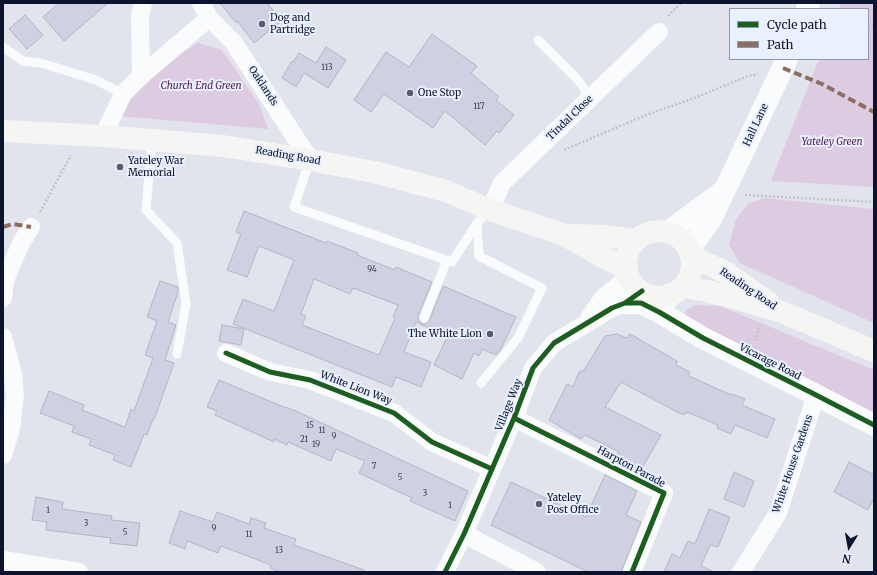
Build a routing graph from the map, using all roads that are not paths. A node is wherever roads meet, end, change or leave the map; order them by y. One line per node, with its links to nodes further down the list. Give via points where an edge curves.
1 (143, 3): 7 (street, via 140,16)
2 (205, 11): 7 (street, Oaklands); 13 (street, Oaklands, via 234,43)
3 (659, 32): 9 (street, Tindal Close)
4 (538, 40): 9 (lane, via 578,80)
5 (3, 47): 8 (lane, via 23,61 40,63 96,80)
6 (785, 63): 14 (street, Hall Lane)
7 (141, 76): 8 (street, Oaklands)
8 (123, 94): 11 (street, Oaklands)
9 (591, 99): 15 (street, Tindal Close, via 502,183)
10 (3, 131): 11 (main road, Reading Road)
11 (103, 136): 12 (main road, Reading Road)
12 (152, 140): 13 (main road, Reading Road, via 224,146); 30 (lane, via 146,210 177,243 186,303)
13 (310, 160): 15 (main road, Reading Road, via 432,186 446,191); 21 (lane, via 294,207)
14 (732, 193): 17 (street, Hall Lane); 20 (street, Hall Lane, via 711,219)
15 (484, 216): 18 (main road, Reading Road); 21 (lane, via 452,262); 31 (lane, via 479,256 542,288 518,338)
16 (31, 227): 23 (street, via 5,280)
17 (668, 232): 19 (main road, via 657,231); 20 (main road, via 683,240)
18 (562, 234): 19 (main road, Reading Road); 22 (main road, Reading Road, via 589,248)
19 (636, 240): 22 (main road, via 628,254)
20 (690, 253): 22 (main road, via 692,267 689,278); 24 (main road, Reading Road, via 728,273)
21 (447, 260): 25 (lane)
22 (648, 291): 24 (main road, Reading Road, via 707,291); 26 (street, Village Way); 26 (street, Village Way, via 603,298); 32 (street, Vicarage Road, via 703,338)
23 (3, 298)
24 (782, 312): 28 (main road, Reading Road)
25 (424, 318)
26 (585, 324): 33 (street, Village Way, via 554,343 533,368)
27 (3, 337): 35 (street, via 13,374 15,395 11,429)
28 (874, 351)
29 (226, 353): 36 (street, White Lion Way, via 270,372 310,380 394,412 432,442)
30 (178, 354)
31 (481, 383)
32 (816, 395): 34 (street, Vicarage Road); 43 (street, White House Gardens, via 778,513)
33 (514, 418): 36 (street, Village Way); 42 (street, Harpton Parade, via 664,493)
34 (874, 425)
35 (3, 455)
36 (492, 468): 37 (street, Village Way)
37 (464, 534): 40 (street, Village Way); 41 (street)
38 (3, 560): 39 (street)
39 (79, 572)
40 (445, 572)
41 (537, 572)
42 (632, 572)
43 (741, 572)

